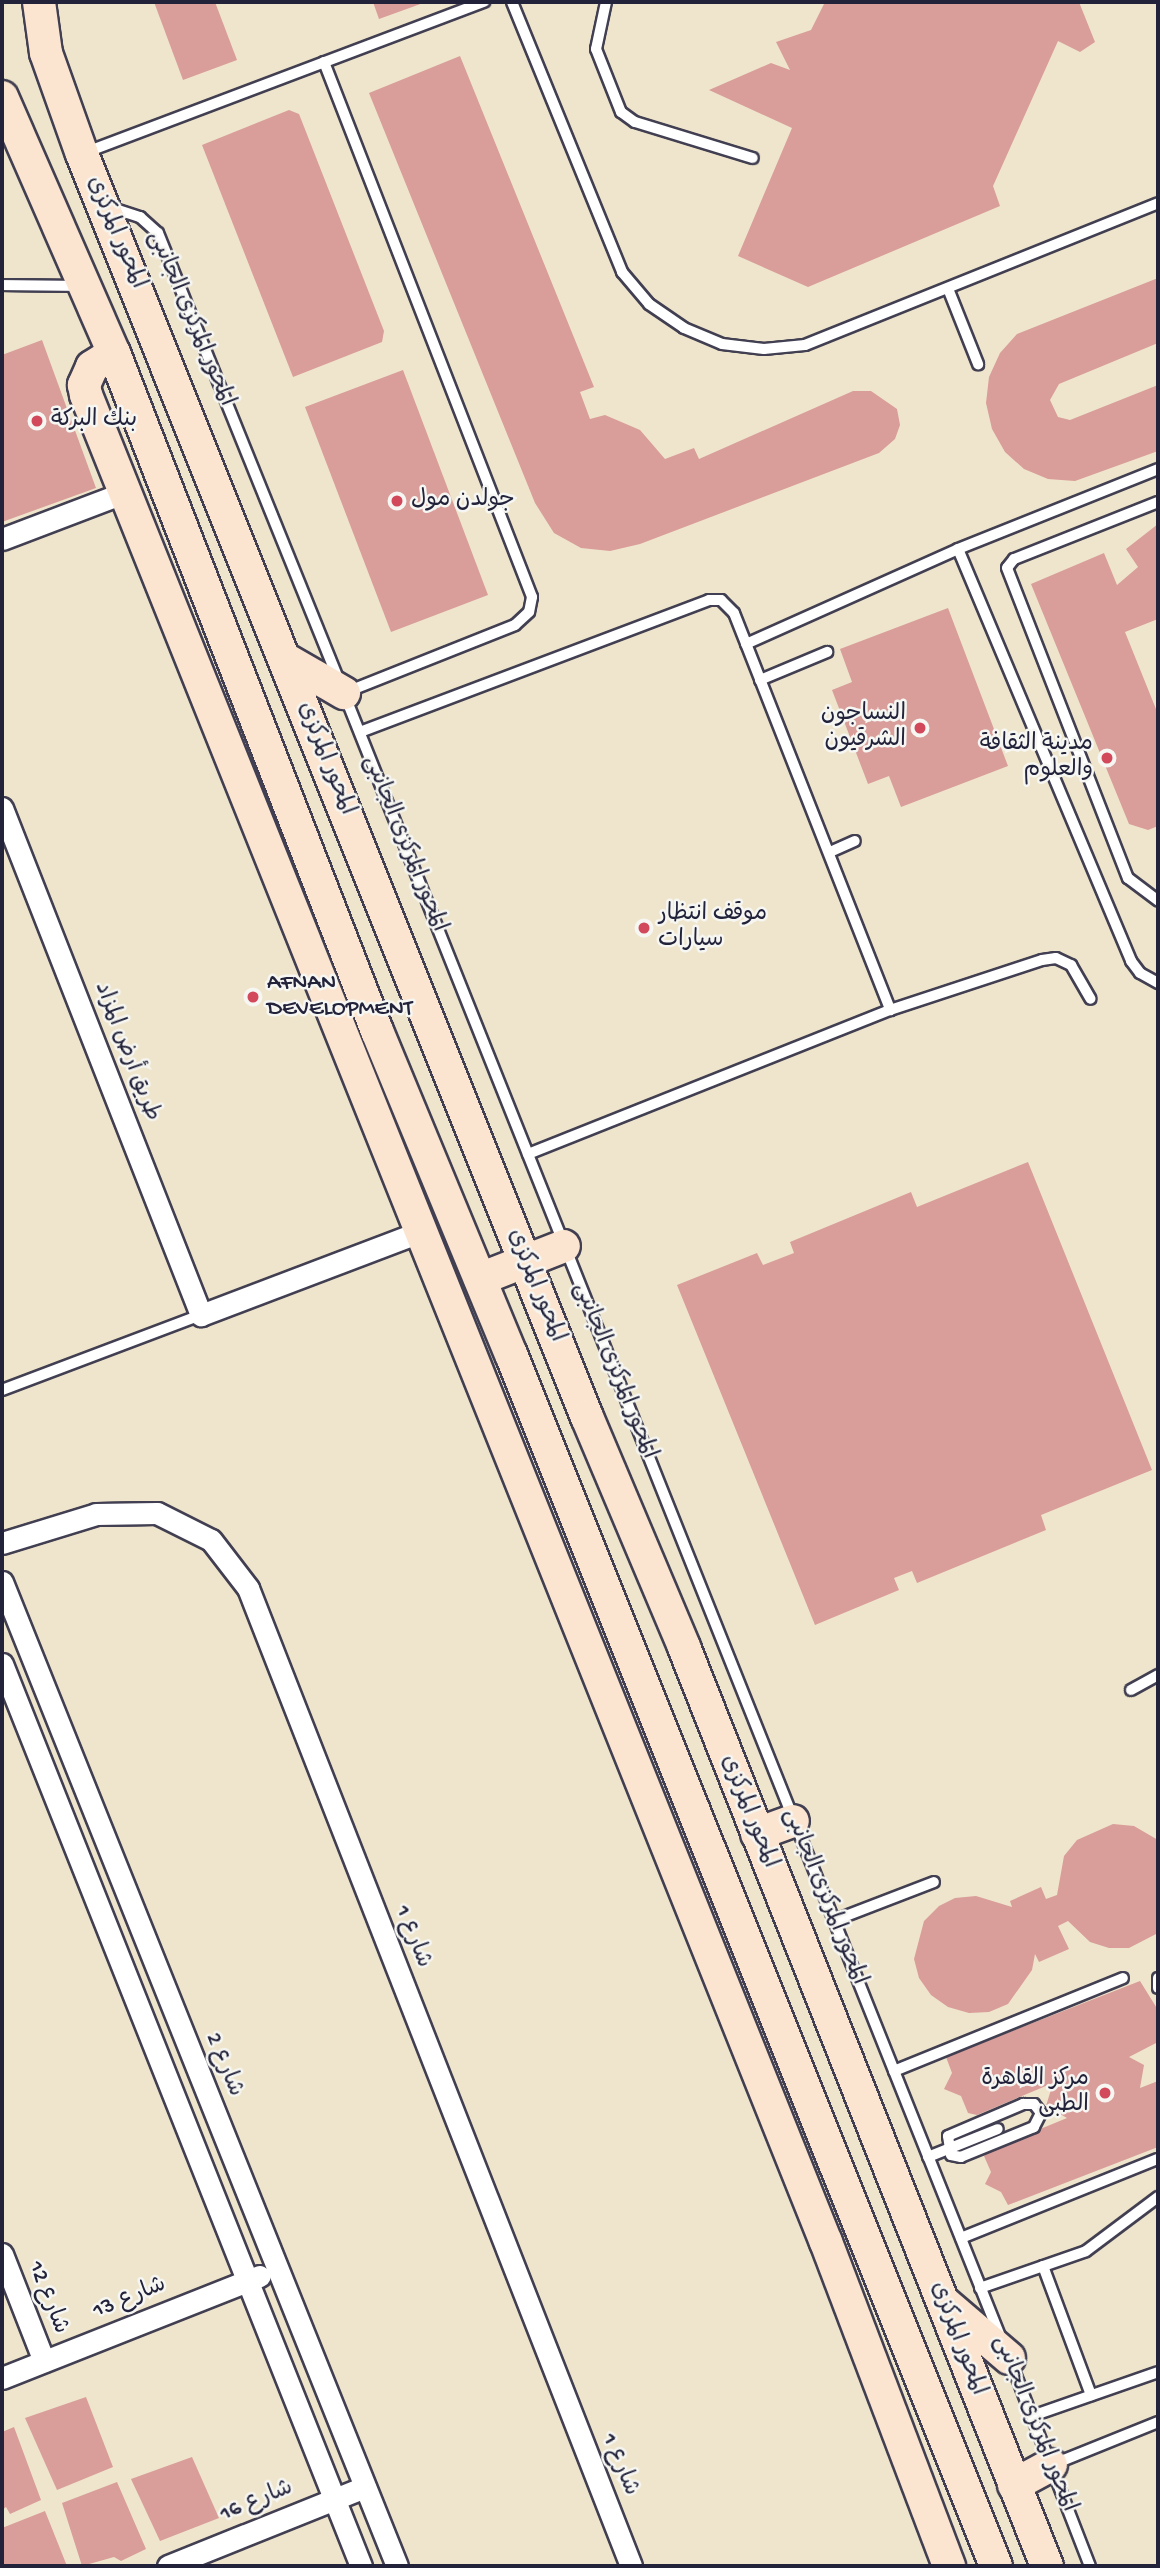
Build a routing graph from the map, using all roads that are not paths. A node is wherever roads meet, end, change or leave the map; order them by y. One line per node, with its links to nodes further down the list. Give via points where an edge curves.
1 (39, 2): 7 (main road, المحور المركزى, via 46,52)
2 (484, 2): 5 (lane)
3 (512, 2): 14 (lane, via 621,272 649,304 684,328 733,345 764,349 805,345)
4 (606, 2): 8 (lane, via 596,49 621,112 635,122)
5 (324, 62): 7 (lane); 26 (lane, via 532,597 529,612 515,625)
6 (2, 101): 13 (main road, المحور المركزى)
7 (82, 154): 10 (main road, المحور المركزى)
8 (753, 158)
9 (1158, 203): 14 (lane)
10 (104, 206): 11 (main road, المحور المركزى); 26 (lane, المحور المركزى الجانبى, via 140,217 158,233)
11 (132, 272): 13 (main road, via 106,273); 24 (main road, المحور المركزى)
12 (2, 285): 13 (lane)
13 (86, 289): 15 (main road, المحور المركزى)
14 (949, 290): 16 (lane)
15 (114, 353): 18 (main road, via 92,366 84,385); 36 (main road, المحور المركزى)
16 (978, 364)
17 (1158, 470): 21 (lane)
18 (126, 492): 20 (street); 34 (main road)
19 (1158, 502): 31 (lane, via 1014,559 1007,568 1128,878)
20 (2, 539)
21 (958, 549): 22 (lane); 32 (lane, via 1131,961 1140,973)
22 (746, 644): 25 (lane); 27 (lane, via 731,608 721,600 709,600)
23 (827, 652): 25 (lane)
24 (287, 660): 26 (main road); 40 (main road, المحور المركزى)
25 (760, 680): 30 (lane)
26 (344, 693): 27 (lane, المحور المركزى الجانبى)
27 (360, 732): 37 (lane, المحور المركزى الجانبى)
28 (2, 808): 42 (street, طريق أرض المزاد)
29 (855, 841): 30 (lane)
30 (830, 852): 35 (lane)
31 (1158, 901)
32 (1158, 983)
33 (1091, 999): 35 (lane, via 1071,965 1049,958)
34 (332, 1006): 36 (main road); 38 (main road)
35 (890, 1010): 37 (lane)
36 (371, 1017): 41 (main road, المحور المركزى)
37 (528, 1154): 39 (lane, المحور المركزى الجانبى)
38 (422, 1231): 42 (street); 89 (main road, via 826,2242)
39 (564, 1246): 40 (main road); 52 (lane, المحور المركزى الجانبى)
40 (524, 1260): 41 (main road); 46 (main road, المحور المركزى)
41 (480, 1279): 50 (main road, المحور المركزى)
42 (201, 1315): 43 (lane)
43 (2, 1390)
44 (2, 1543): 88 (street, شارع 1, via 96,1514 157,1513 211,1540 248,1588)
45 (2, 1583): 69 (street, شارع 2)
46 (684, 1647): 50 (main road, via 685,1698 670,1708); 51 (main road, المحور المركزى)
47 (2, 1664): 70 (street, via 115,1955)
48 (1158, 1675): 49 (lane)
49 (1131, 1690)
50 (650, 1702): 54 (main road, المحور المركزى)
51 (736, 1784): 53 (main road, المحور المركزى); 54 (main road, via 723,1778 704,1785 699,1802)
52 (793, 1821): 53 (main road); 56 (lane, المحور المركزى الجانبى)
53 (757, 1834): 72 (main road, المحور المركزى)
54 (702, 1837): 84 (main road, المحور المركزى)
55 (934, 1882): 56 (lane)
56 (833, 1921): 60 (lane, المحور المركزى الجانبى)
57 (1124, 1978): 60 (lane)
58 (1158, 1978): 59 (lane)
59 (1158, 1988)
60 (894, 2071): 63 (lane, المحور المركزى الجانبى)
61 (998, 2129): 62 (lane)
62 (949, 2149): 62 (lane, via 954,2157 961,2157 1034,2127 1041,2113 1034,2104 1023,2104 948,2136); 63 (lane)
63 (928, 2157): 66 (lane, المحور المركزى الجانبى)
64 (1158, 2160): 66 (lane)
65 (1158, 2197): 68 (lane, via 1086,2251)
66 (961, 2238): 71 (lane, المحور المركزى الجانبى)
67 (2, 2254): 74 (street, شارع 12)
68 (1043, 2266): 71 (lane); 77 (lane)
69 (278, 2269): 70 (street, شارع 13); 82 (street, شارع 2)
70 (250, 2280): 74 (street, شارع 13); 83 (street)
71 (980, 2288): 73 (lane, المحور المركزى الجانبى)
72 (942, 2301): 73 (main road); 81 (main road, المحور المركزى)
73 (1009, 2358): 78 (lane, المحور المركزى الجانبى)
74 (44, 2361): 76 (street, شارع 13)
75 (1158, 2372): 77 (lane)
76 (2, 2378)
77 (1091, 2395): 78 (lane)
78 (1032, 2416): 80 (lane, المحور المركزى الجانبى)
79 (1158, 2422): 80 (lane)
80 (1051, 2465): 81 (main road); 93 (lane, المحور المركزى الجانبى)
81 (1014, 2485): 92 (main road, المحور المركزى)
82 (365, 2487): 83 (street, شارع 16); 87 (street, شارع 2)
83 (335, 2499): 85 (street, شارع 16); 86 (street)
84 (971, 2504): 90 (main road); 91 (main road, المحور المركزى)
85 (168, 2566)
86 (361, 2566)
87 (397, 2566)
88 (631, 2566)
89 (949, 2566)
90 (956, 2566)
91 (996, 2566)
92 (1047, 2566)
93 (1090, 2566)

